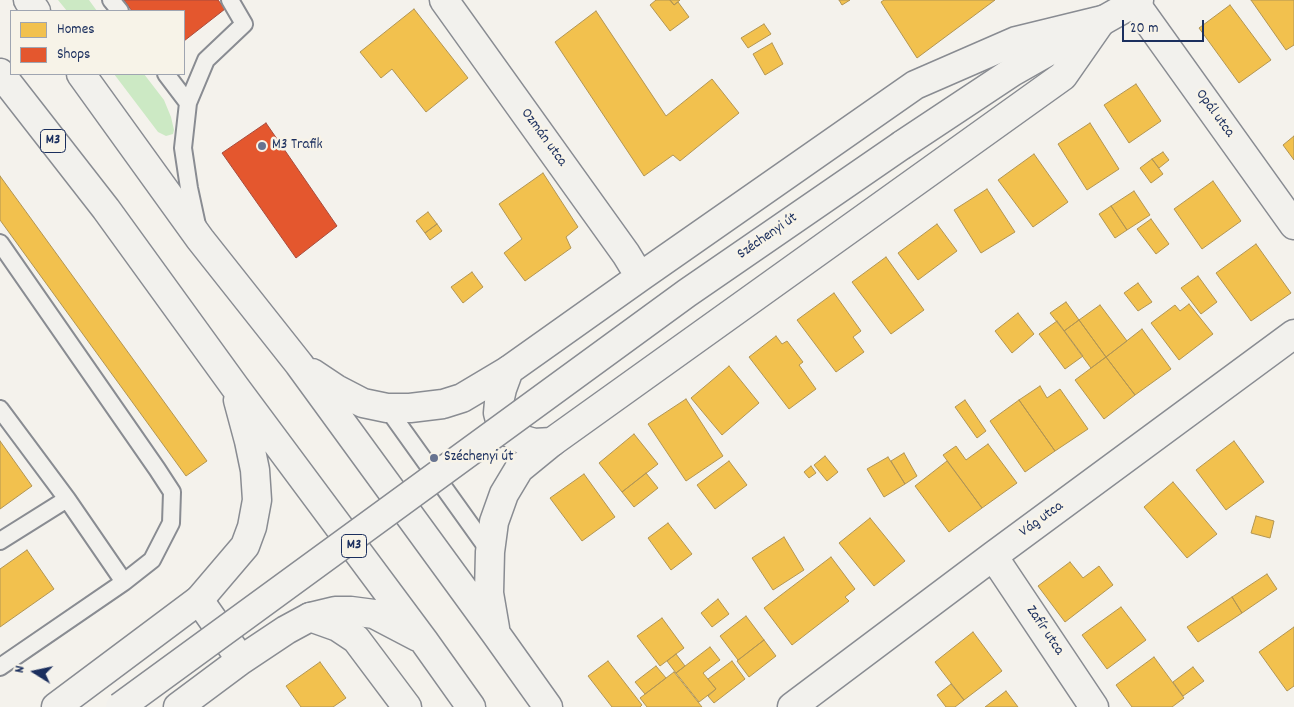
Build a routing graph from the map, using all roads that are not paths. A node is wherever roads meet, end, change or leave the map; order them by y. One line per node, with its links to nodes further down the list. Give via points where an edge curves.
1 (111, 0): 5 (lane)
2 (230, 0): 10 (lane, via 244,24 206,60)
3 (448, 1): 14 (street, Ozmán utca)
4 (1137, 2): 6 (street, Széchenyi út); 11 (street, Opál utca)
5 (119, 10)
6 (1102, 20): 14 (street, via 1016,40 915,85); 21 (street, via 1063,76); 34 (street, Széchenyi út, bridge, via 1012,72 687,293)
7 (0, 73): 18 (street, M3, via 106,210)
8 (82, 75): 12 (street)
9 (167, 75): 10 (lane)
10 (188, 103): 12 (lane, via 183,148)
11 (1294, 225)
12 (200, 239): 16 (street)
13 (0, 243): 26 (lane, via 172,492 171,523 152,560)
14 (640, 277): 17 (street)
15 (1294, 334): 25 (street, Vág utca)
16 (299, 364): 19 (street, via 363,403); 29 (street)
17 (509, 370): 19 (street, via 462,398 443,404); 21 (street, via 499,402 501,424 521,439 534,443)
18 (235, 386): 27 (street, via 256,470 257,500 245,546); 30 (street, M3)
19 (387, 408): 24 (lane)
20 (0, 409): 22 (lane)
21 (552, 442): 24 (street, via 519,470 504,494 494,522)
22 (67, 499): 23 (lane); 26 (lane)
23 (0, 541)
24 (490, 552): 29 (street, via 489,593)
25 (993, 556): 39 (street, Vág utca); 40 (street, Zafír utca)
26 (124, 582): 32 (lane)
27 (198, 600): 31 (street); 33 (street)
28 (310, 617): 30 (street, via 335,611 374,614); 31 (street); 36 (street, via 356,638)
29 (496, 634): 38 (street)
30 (424, 641): 37 (street, M3)
31 (241, 660): 35 (street)
32 (0, 667)
33 (56, 707)
34 (120, 707)
35 (178, 707)
36 (407, 707)
37 (471, 707)
38 (548, 707)
39 (792, 707)
40 (1094, 707)

